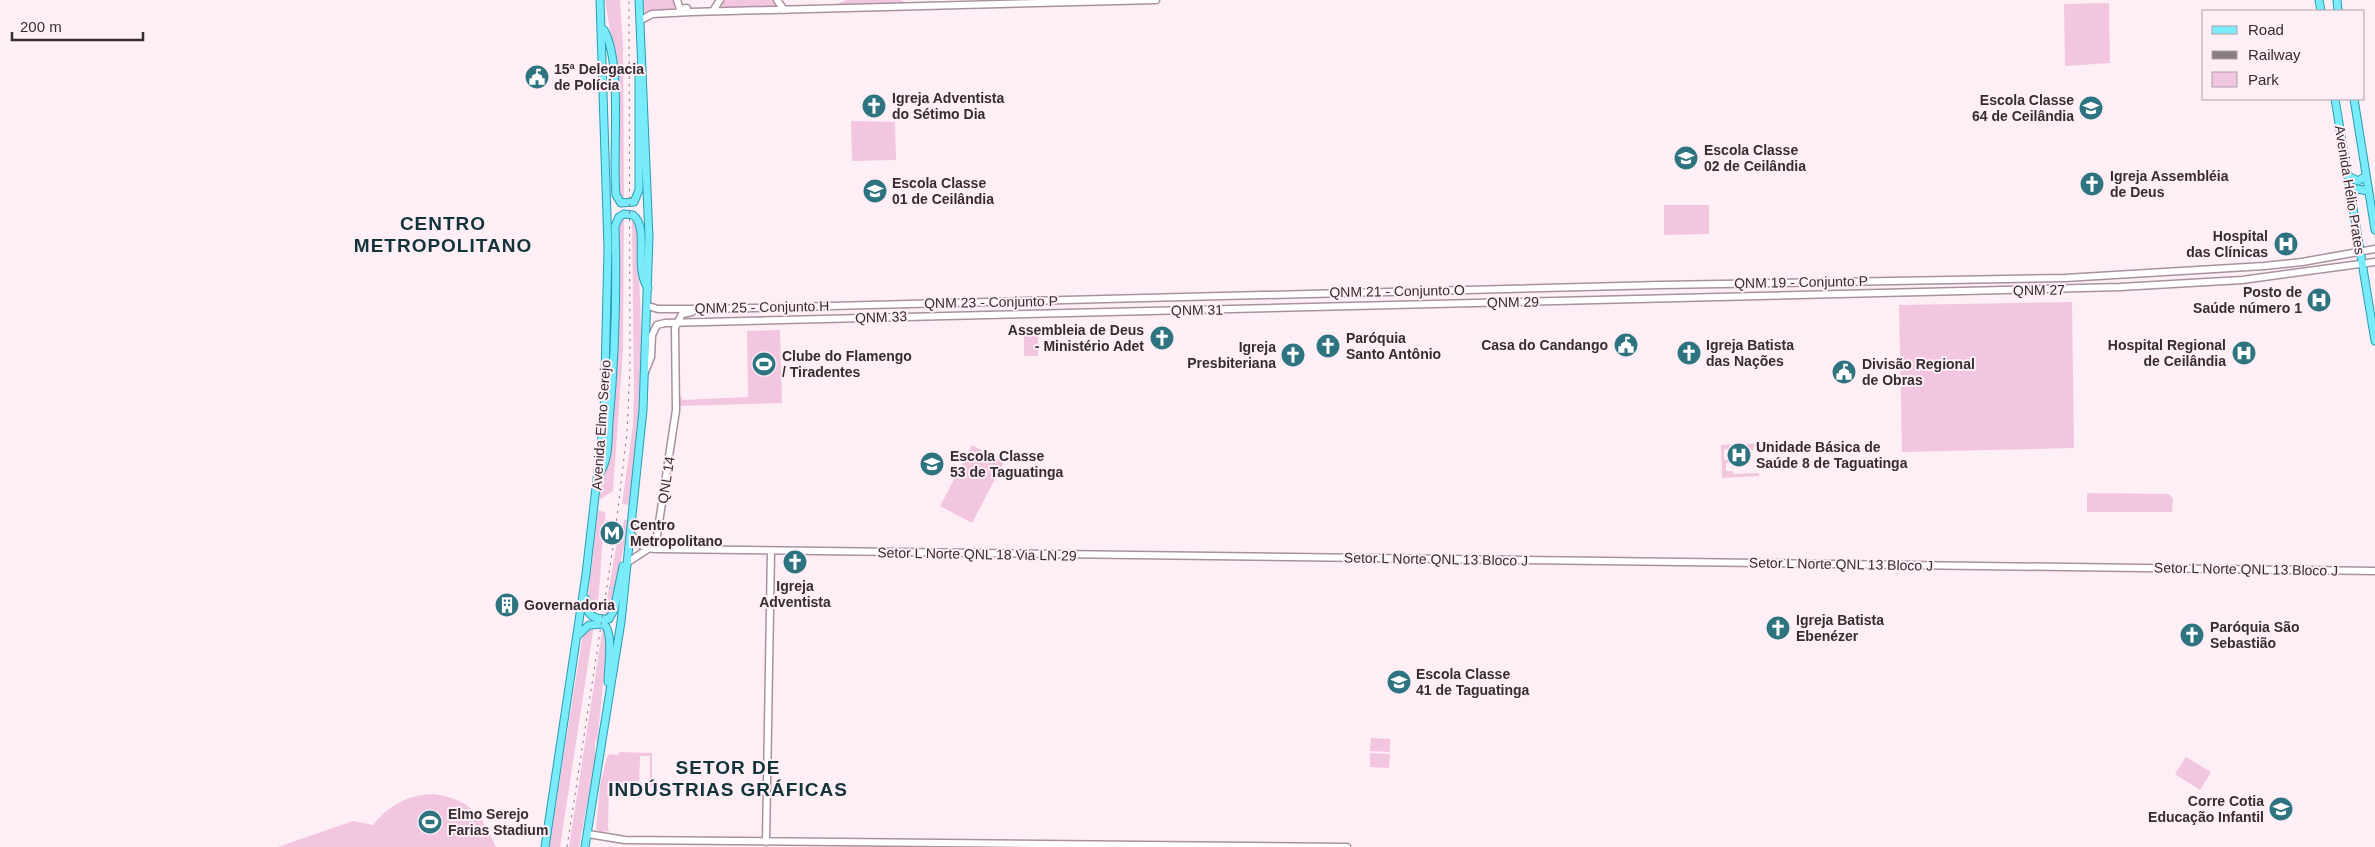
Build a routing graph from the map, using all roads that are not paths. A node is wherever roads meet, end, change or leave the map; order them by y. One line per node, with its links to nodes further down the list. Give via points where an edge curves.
1 (600, 0): 14 (main road, Avenida Elmo Serejo)
2 (639, 0): 13 (main road)
3 (677, 0): 12 (main road, via 680,9 688,8)
4 (720, 0): 11 (main road)
5 (777, 0): 10 (main road)
6 (974, 0): 9 (main road)
7 (1156, 0): 8 (main road)
8 (1019, 2): 9 (main road)
9 (963, 5): 10 (main road)
10 (784, 10): 11 (main road)
11 (713, 11): 12 (main road)
12 (691, 12): 13 (main road, via 652,14)
13 (641, 20): 15 (main road)
14 (603, 28): 15 (main road, via 609,44 613,76 616,195 621,203 626,204 634,202 639,190 639,76); 67 (main road, Avenida Elmo Serejo, via 608,322)
15 (643, 58): 34 (main road)
16 (2335, 100): 18 (main road, Avenida Hélio Prates)
17 (2354, 100): 19 (main road, Avenida Hélio Prates)
18 (2348, 176): 19 (main road, via 2358,181); 21 (main road, Avenida Hélio Prates)
19 (2366, 176): 20 (main road, Avenida Hélio Prates)
20 (2368, 191): 21 (main road, via 2355,190); 22 (main road, Avenida Hélio Prates)
21 (2351, 198): 24 (main road, Avenida Hélio Prates)
22 (2375, 230)
23 (2375, 249): 24 (main road)
24 (2360, 252): 25 (main road); 27 (main road, Avenida Hélio Prates)
25 (2331, 258): 28 (main road, via 2333,265); 29 (main road, via 2264,266)
26 (2375, 262): 27 (main road, QNM 27)
27 (2362, 265): 28 (main road, QNM 27); 65 (main road, Avenida Hélio Prates)
28 (2297, 274): 37 (main road, QNM 27, via 2181,285)
29 (2066, 278): 31 (main road); 37 (main road, via 2026,280 2022,286)
30 (1888, 280): 31 (main road); 32 (main road, QNM 19 - Conjunto P); 40 (main road, via 1848,285 1846,290)
31 (1920, 280): 39 (main road, via 1921,289)
32 (1761, 284): 33 (main road, QNM 19 - Conjunto P); 42 (main road, via 1765,287 1764,292)
33 (1652, 286): 35 (main road); 46 (main road, via 1614,290 1611,296)
34 (648, 288): 52 (main road); 67 (main road, via 640,270 640,224 633,215 624,214 615,226 611,409 605,461)
35 (1524, 289): 36 (main road); 47 (main road, via 1528,294 1526,298)
36 (1484, 290): 38 (main road, QNM 21 - Conjunto O); 49 (main road, via 1438,294 1434,299)
37 (2026, 290): 39 (main road, QNM 27)
38 (1351, 293): 41 (main road, QNM 21 - Conjunto O); 55 (main road, via 1352,302)
39 (1882, 293): 40 (main road, QNM 27)
40 (1849, 294): 42 (main road, QNM 27)
41 (1255, 295): 44 (main road, QNM 23 - Conjunto P); 57 (main road, via 1219,300 1216,305)
42 (1728, 297): 43 (main road, QNM 27)
43 (1716, 298): 46 (main road, QNM 29)
44 (1133, 299): 45 (main road, QNM 23 - Conjunto P); 59 (main road, via 1137,303 1133,309 1112,308)
45 (1064, 300): 48 (main road, QNM 23 - Conjunto P); 60 (main road, via 1056,304 1040,304)
46 (1615, 300): 47 (main road, QNM 29)
47 (1494, 302): 49 (main road, QNM 29)
48 (950, 303): 51 (main road, QNM 23 - Conjunto P); 61 (main road, via 953,311)
49 (1438, 304): 55 (main road, QNM 29)
50 (841, 305): 51 (main road, QNM 25 - Conjunto H); 53 (main road, QNM 25 - Conjunto H); 62 (main road, via 807,309 804,314)
51 (850, 305)
52 (648, 306): 56 (main road, QNM 25 - Conjunto H, via 658,309); 66 (main road)
53 (794, 306): 56 (main road, QNM 25 - Conjunto H); 63 (main road, via 797,312 793,316)
54 (1310, 307): 55 (main road, QNM 29); 57 (main road, QNM 31)
55 (1318, 307)
56 (712, 308): 64 (main road, via 683,313)
57 (1219, 309): 59 (main road, QNM 31)
58 (1084, 312): 59 (main road, QNM 31); 60 (main road, QNM 33)
59 (1100, 312)
60 (1040, 313): 61 (main road, QNM 33)
61 (916, 316): 62 (main road, QNM 33)
62 (807, 319): 63 (main road, QNM 33)
63 (761, 320): 64 (main road, QNM 33)
64 (677, 322): 66 (main road, QNM 33, via 659,324 654,328 651,357); 70 (main road, QNL 14, via 674,328 676,410)
65 (2375, 341)
66 (645, 374): 68 (main road)
67 (599, 475): 76 (main road, Avenida Elmo Serejo)
68 (631, 534): 69 (main road, via 636,542); 71 (main road)
69 (648, 549): 70 (main road, Setor L Norte QNL 18 Via LN 29); 74 (main road)
70 (655, 549): 72 (main road, Setor L Norte QNL 18 Via LN 29)
71 (629, 551): 74 (main road); 76 (main road, via 614,610 609,618 590,616 586,611)
72 (771, 551): 73 (main road, Setor L Norte QNL 18 Via LN 29); 81 (main road)
73 (1307, 558): 75 (main road, Setor L Norte QNL 13 Bloco J)
74 (628, 562): 78 (main road)
75 (2375, 571)
76 (586, 574): 77 (main road, Avenida Elmo Serejo)
77 (577, 637): 78 (main road, via 589,625 604,624 608,628); 86 (main road, Avenida Elmo Serejo)
78 (609, 698): 79 (main road)
79 (588, 834): 80 (main road, via 622,840); 87 (main road)
80 (728, 841): 81 (main road); 88 (main road)
81 (766, 842): 82 (main road)
82 (853, 845): 83 (main road)
83 (865, 845): 84 (main road)
84 (1085, 846): 85 (main road)
85 (1094, 846): 89 (main road)
86 (545, 847)
87 (586, 847)
88 (723, 847)
89 (1272, 847): 90 (main road)
90 (1347, 847)

